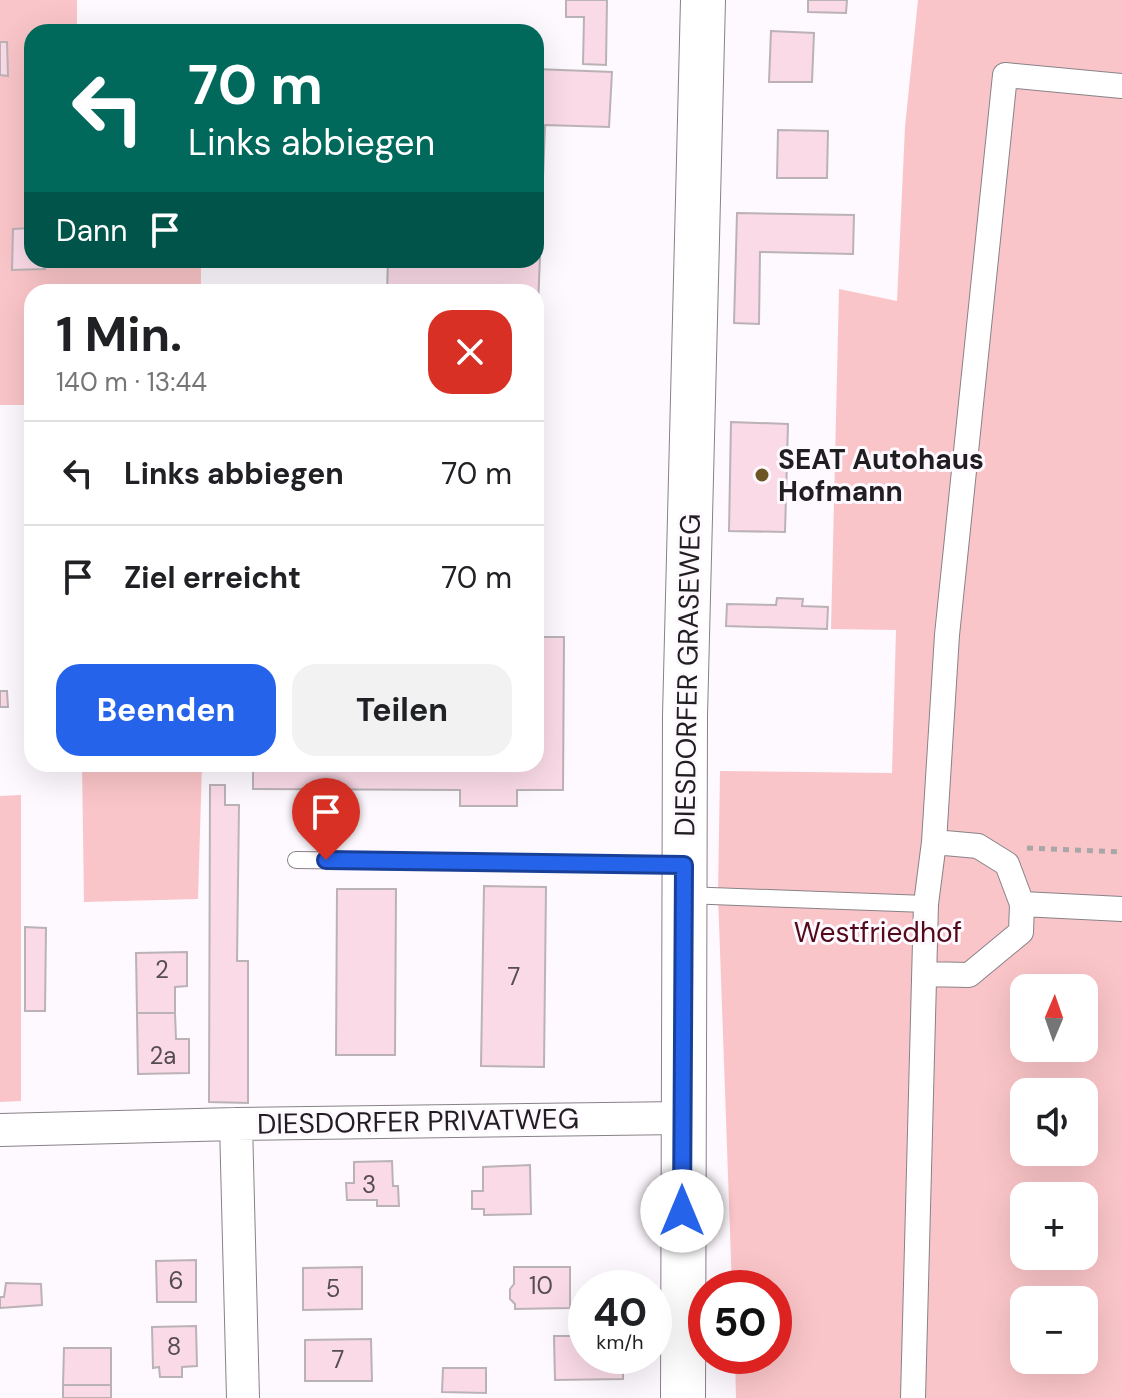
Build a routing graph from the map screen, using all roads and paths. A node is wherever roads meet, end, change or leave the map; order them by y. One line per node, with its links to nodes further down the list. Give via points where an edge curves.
1 (703, 0): 7 (main road, DIESDORFER GRASEWEG)
2 (1122, 86): 3 (street, via 1005,75 947,635)
3 (934, 842): 4 (street); 8 (street)
4 (978, 846): 5 (path); 9 (street, via 1007,864)
5 (1122, 852)
6 (296, 860): 7 (lane)
7 (684, 880): 8 (lane); 12 (main road, DIESDORFER GRASEWEG)
8 (926, 904): 11 (street)
9 (1022, 904): 10 (street); 11 (street, via 1021,932 969,975)
10 (1122, 909)
11 (925, 974): 17 (street)
12 (682, 1118): 13 (street, DIESDORFER PRIVATWEG); 16 (main road, DIESDORFER GRASEWEG)
13 (236, 1124): 14 (street); 15 (street, DIESDORFER PRIVATWEG)
14 (0, 1130)
15 (243, 1398)
16 (683, 1398)
17 (913, 1398)

